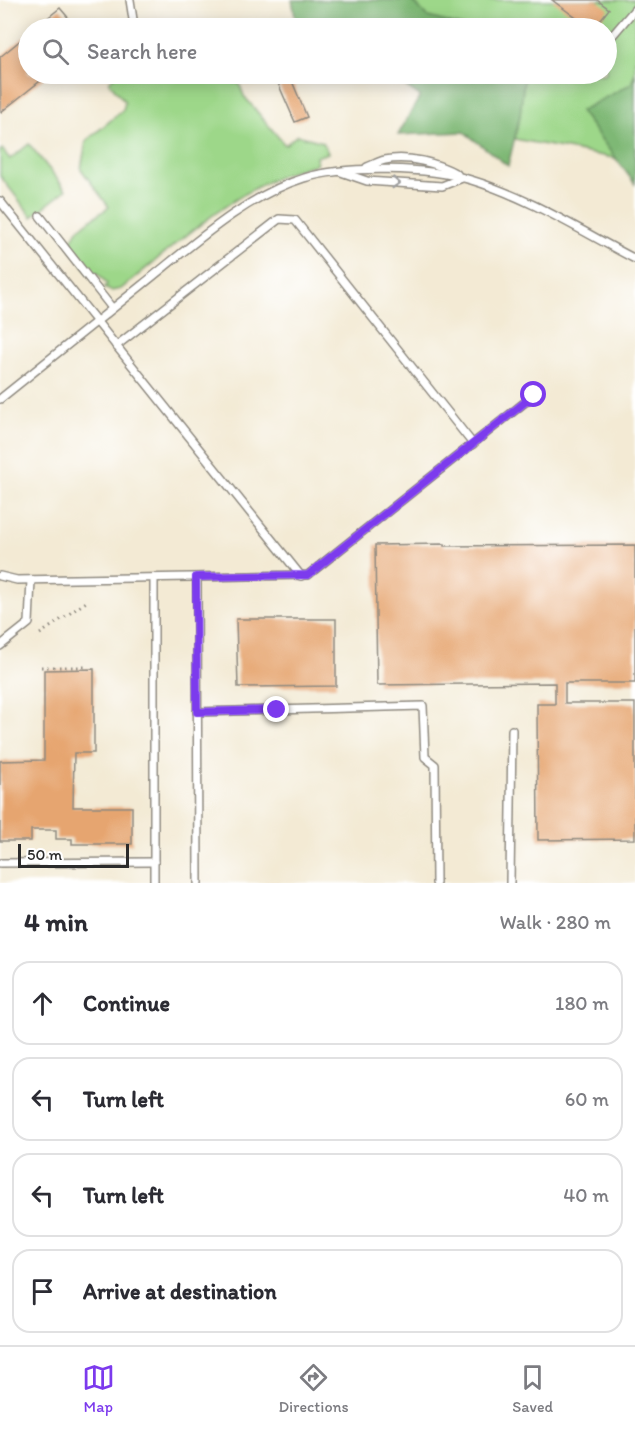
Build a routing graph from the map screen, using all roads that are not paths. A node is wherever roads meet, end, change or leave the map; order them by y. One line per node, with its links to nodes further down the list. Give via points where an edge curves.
1 (130, 0): 3 (lane)
2 (635, 9): 4 (lane)
3 (133, 18)
4 (617, 30)
5 (364, 169): 6 (lane); 7 (lane); 7 (lane, via 386,160 409,160 441,165)
6 (339, 172): 7 (lane, one-way to 7, via 367,181 441,186); 11 (lane, via 304,178 272,191 237,212)
7 (464, 178): 10 (lane, via 505,192)
8 (0, 201): 12 (lane)
9 (40, 216): 11 (lane)
10 (635, 259)
11 (112, 308): 12 (lane)
12 (96, 321): 13 (lane); 15 (lane)
13 (116, 346): 16 (lane, via 279,219 295,220); 18 (lane)
14 (534, 395): 16 (lane)
15 (0, 399)
16 (473, 444): 18 (lane, via 308,575)
17 (0, 576): 21 (lane)
18 (301, 576): 19 (lane)
19 (196, 577): 20 (lane); 23 (lane)
20 (154, 578): 21 (lane); 25 (lane)
21 (31, 580): 22 (lane, via 29,623)
22 (0, 646)
23 (197, 712): 28 (lane); 29 (lane, via 423,706 425,757 435,765)
24 (512, 730): 30 (lane)
25 (154, 862): 26 (lane); 27 (lane)
26 (0, 863)
27 (154, 883)
28 (198, 883)
29 (436, 883)
30 (510, 883)

